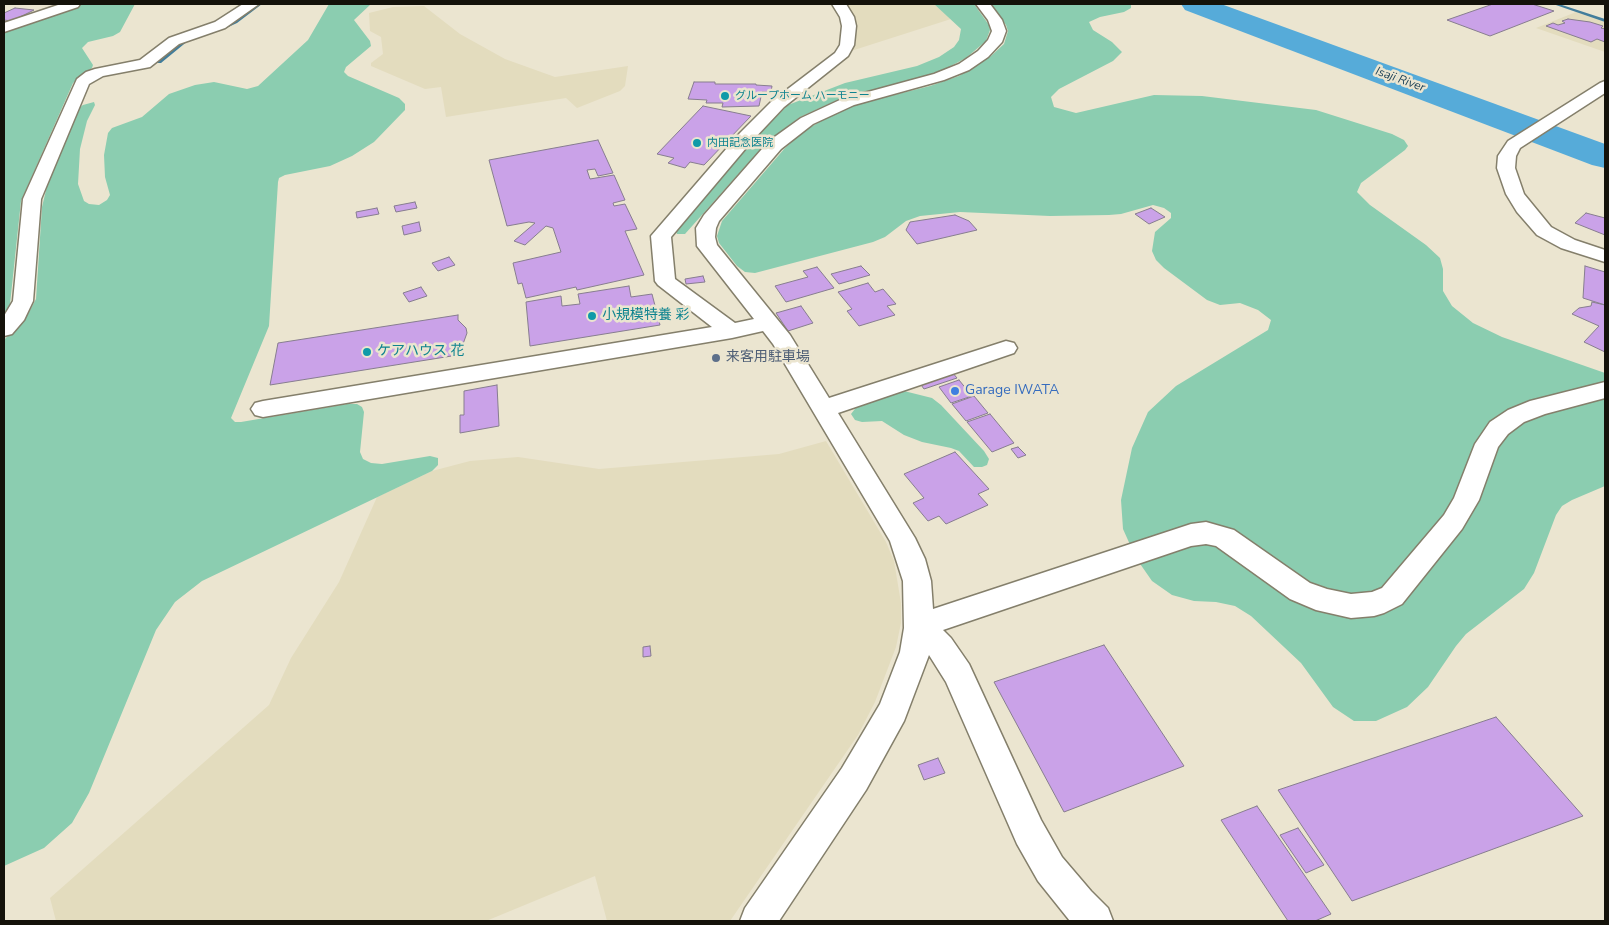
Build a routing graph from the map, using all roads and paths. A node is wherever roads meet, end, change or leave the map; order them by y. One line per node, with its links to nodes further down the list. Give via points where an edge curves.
1 (73, 4): 5 (street)
2 (252, 4): 9 (street, via 228,21 174,41 146,64 100,72 82,82 32,199 23,301)
3 (839, 4): 10 (street, via 849,26 847,45 841,56 778,104 661,236 665,281)
4 (983, 4): 8 (street, via 999,31 995,42 983,54 939,78 863,97 807,120 776,145 711,219 704,236 707,246)
5 (4, 28)
6 (1605, 86): 7 (street, via 1516,144 1506,156 1509,180 1515,194 1536,224 1561,241)
7 (1605, 256)
8 (769, 322): 10 (street); 13 (street)
9 (4, 329)
10 (732, 330): 14 (street)
11 (1006, 348): 13 (street)
12 (1605, 390): 15 (street, via 1538,407 1516,416 1499,428 1487,444 1466,500 1453,522 1392,596 1374,604 1351,606 1300,591 1224,538 1206,533 1181,538)
13 (823, 409): 15 (street, via 902,538 917,581)
14 (263, 410)
15 (919, 626): 16 (street, via 915,652 894,711 854,779); 17 (street, via 941,647 958,674 1029,832 1050,869)
16 (758, 921)
17 (1095, 921)

